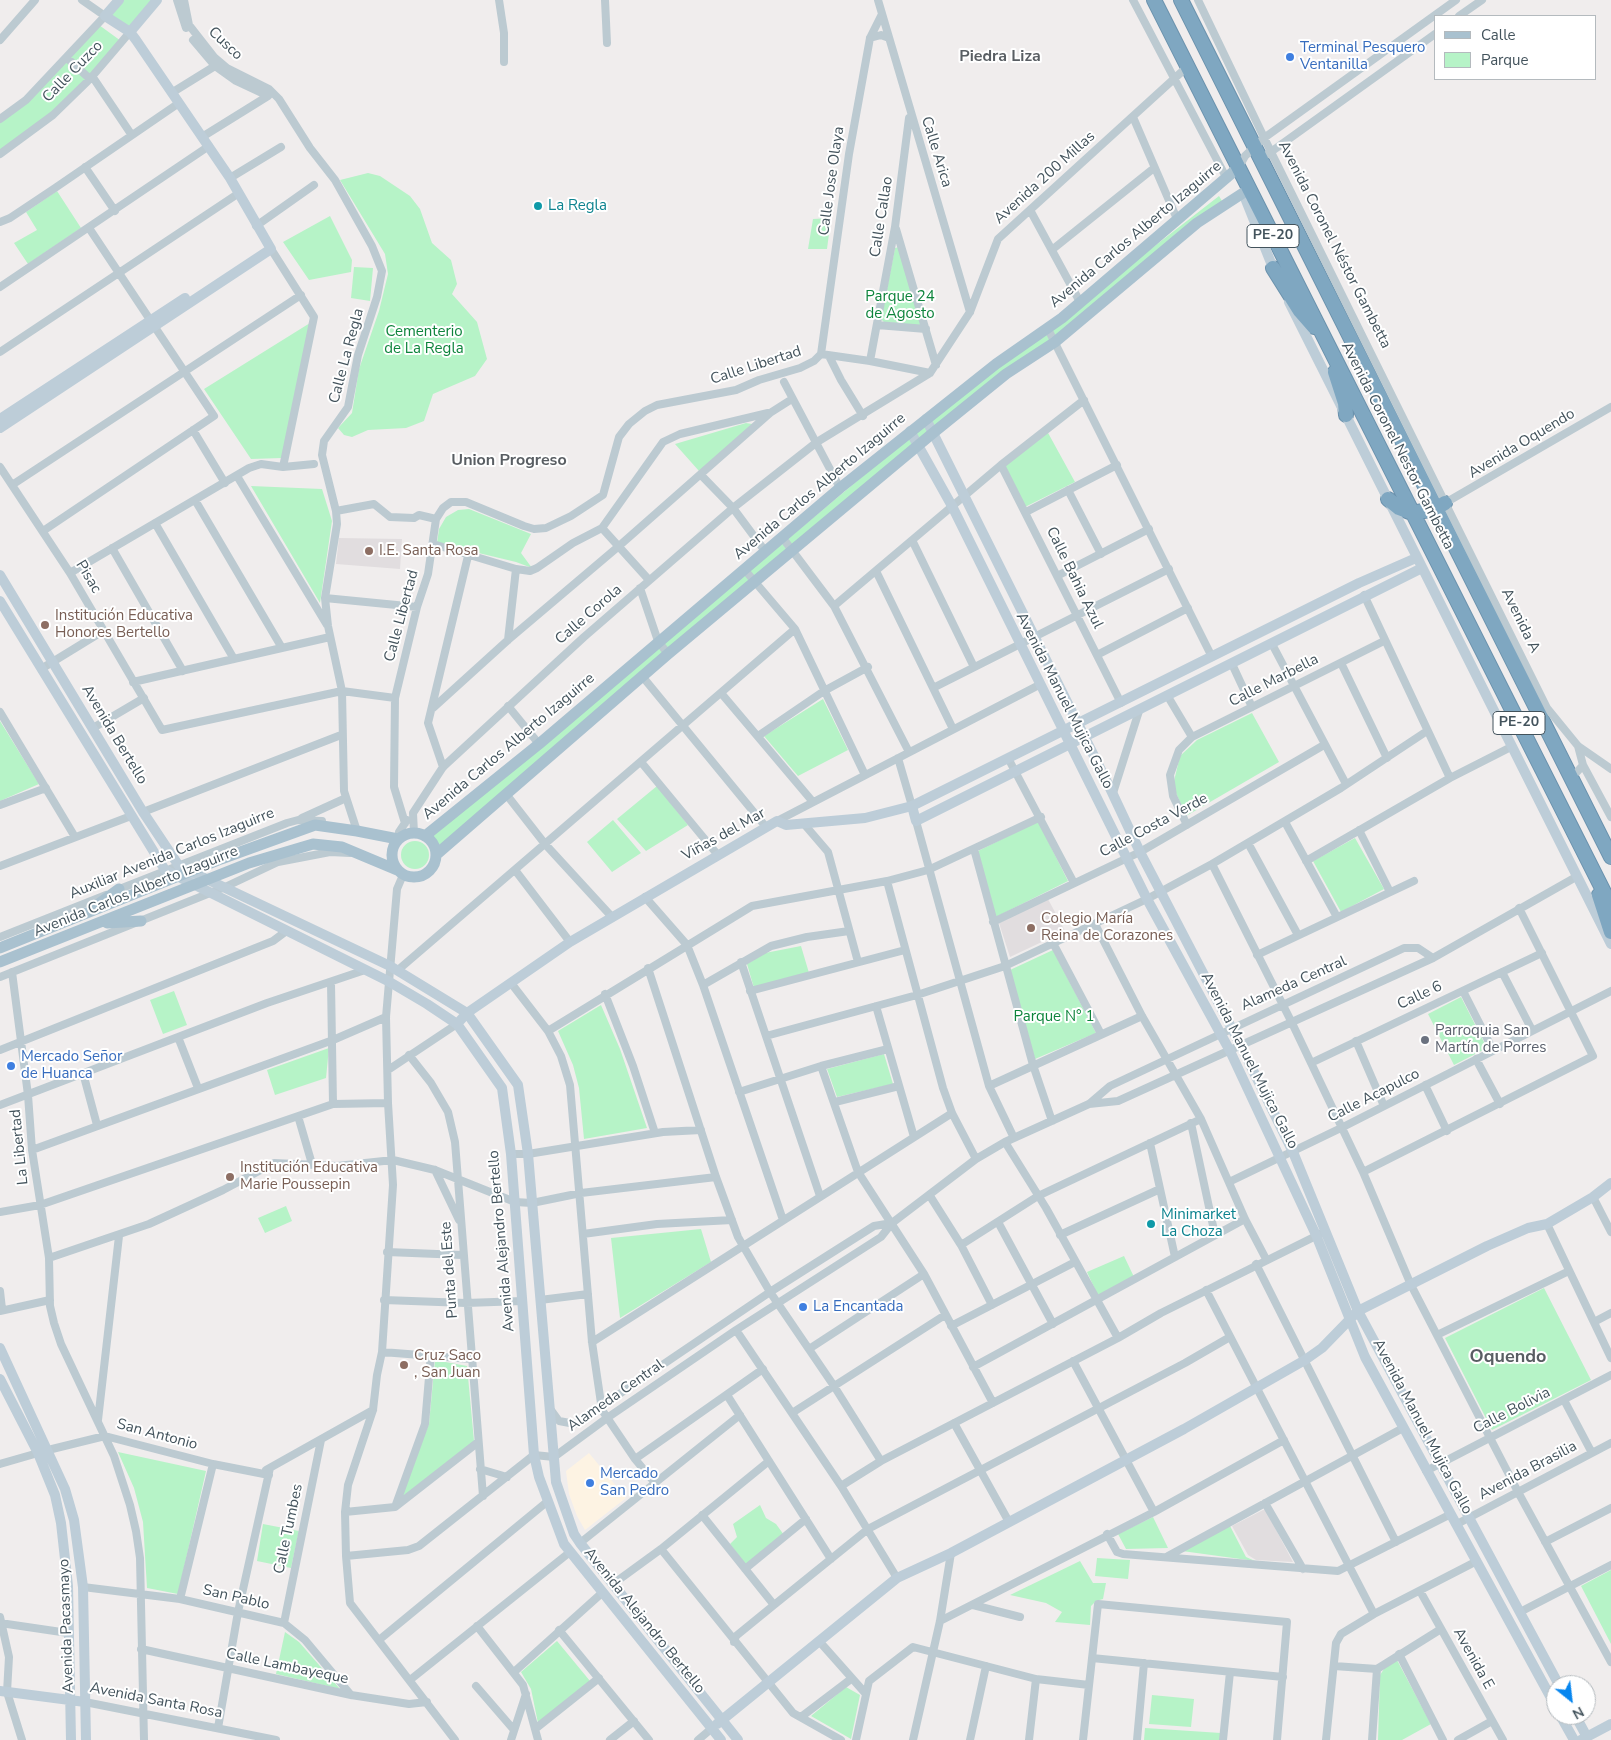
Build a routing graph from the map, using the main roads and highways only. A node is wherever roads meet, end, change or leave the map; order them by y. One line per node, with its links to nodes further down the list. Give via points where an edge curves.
1 (1154, 0): 3 (highway, Avenida Coronel Nestor Gambetta / PE-20)
2 (1181, 0): 10 (highway, Avenida Coronel Nestor Gambetta / PE-20, via 1259,142)
3 (1239, 167): 4 (highway); 6 (highway, Avenida Coronel Nestor Gambetta / PE-20); 12 (main road, Avenida Carlos Alberto Izaguirre, via 1048,328 996,364 840,488 539,744)
4 (1243, 193): 14 (main road, Avenida Carlos Alberto Izaguirre, via 1197,223 1055,342 1006,374 933,433 755,580)
5 (1273, 268): 6 (highway, via 1300,311)
6 (1327, 342): 7 (highway, Avenida Coronel Nestor Gambetta / PE-20)
7 (1334, 356): 8 (highway); 11 (highway, Avenida Coronel Nestor Gambetta / PE-20)
8 (1346, 414)
9 (1388, 499): 11 (highway)
10 (1440, 506): 11 (highway); 15 (highway, Avenida Coronel Nestor Gambetta / PE-20)
11 (1412, 513): 17 (highway, Avenida Coronel Nestor Gambetta / PE-20)
12 (419, 834): 13 (main road); 14 (main road, via 432,841)
13 (398, 840): 16 (main road, via 392,854); 20 (main road, Avenida Carlos Alberto Izaguirre, via 315,826 291,832 192,872 179,871)
14 (437, 854): 16 (main road, via 434,867 424,876 416,878)
15 (1611, 858)
16 (400, 872): 22 (main road, Avenida Carlos Alberto Izaguirre, via 342,847 313,844 249,863)
17 (1596, 877): 19 (highway, Avenida Coronel Nestor Gambetta / PE-20); 23 (highway, via 1600,902)
18 (119, 889): 20 (main road)
19 (1611, 906)
20 (84, 914): 24 (main road, Avenida Carlos Alberto Izaguirre)
21 (140, 921): 22 (main road)
22 (95, 924): 25 (main road, Avenida Carlos Alberto Izaguirre)
23 (1611, 932)
24 (0, 948)
25 (0, 962)

